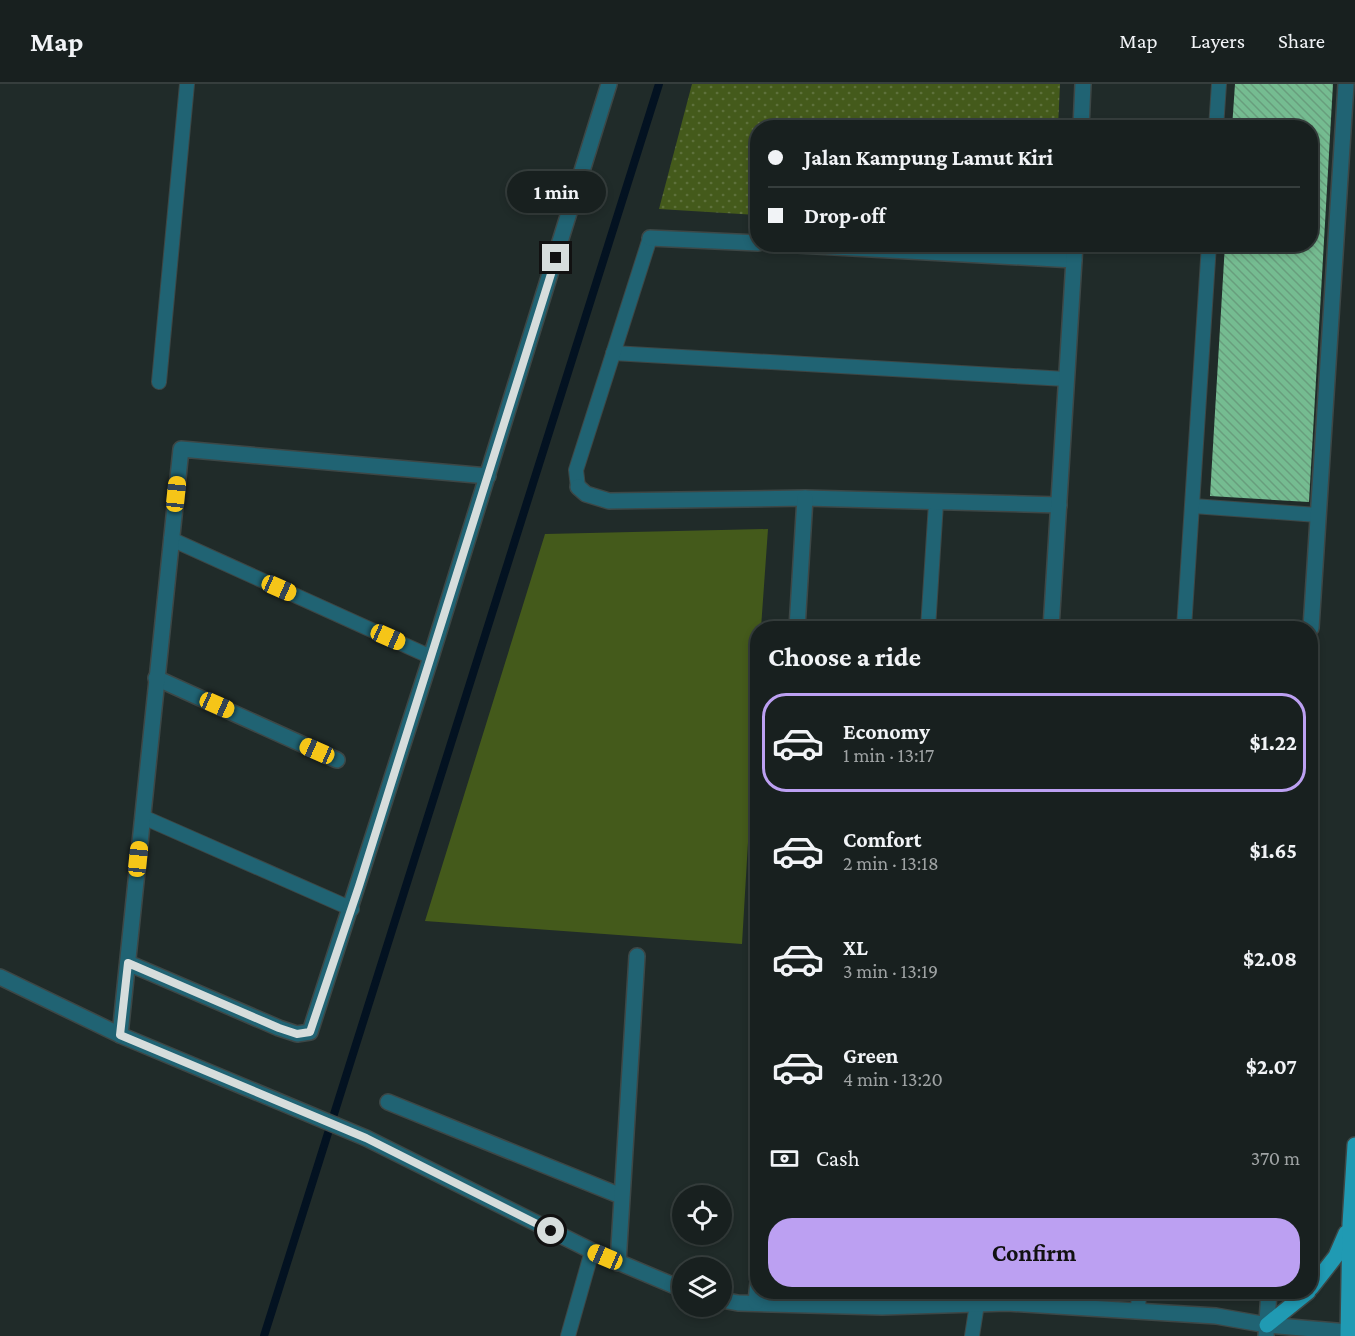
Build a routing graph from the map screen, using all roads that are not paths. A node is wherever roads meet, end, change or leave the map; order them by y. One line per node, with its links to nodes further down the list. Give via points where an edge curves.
1 (187, 84): 14 (lane)
2 (609, 84): 15 (street)
3 (1083, 84): 6 (street)
4 (1219, 84): 7 (lane)
5 (1346, 84): 21 (street)
6 (1081, 120)
7 (1217, 120)
8 (650, 238): 9 (street); 12 (lane)
9 (750, 243)
10 (1075, 252): 13 (street)
11 (1209, 252): 20 (lane)
12 (613, 353): 13 (lane); 16 (lane, via 576,470)
13 (1066, 379): 19 (street)
14 (159, 382)
15 (488, 476): 22 (street, via 180,449); 28 (street)
16 (578, 487): 17 (street, via 586,494 609,501)
17 (805, 498): 18 (street); 23 (street)
18 (936, 503): 19 (street); 24 (lane)
19 (1059, 505): 25 (street)
20 (1193, 506): 21 (lane); 26 (lane)
21 (1318, 515): 27 (street)
22 (171, 539): 28 (lane); 29 (street)
23 (797, 621)
24 (928, 621)
25 (1051, 621)
26 (1185, 621)
27 (1311, 621)
28 (431, 657): 32 (street)
29 (156, 678): 30 (street); 31 (street)
30 (337, 760)
31 (142, 818): 32 (lane); 34 (street)
32 (352, 909): 34 (street, via 312,1027 303,1034 279,1028)
33 (637, 956): 39 (street)
34 (128, 963): 36 (street)
35 (0, 977): 36 (street)
36 (120, 1035): 41 (street, via 366,1138)
37 (388, 1102): 39 (street)
38 (1355, 1144): 40 (main road)
39 (621, 1196): 42 (street)
40 (1350, 1224): 43 (main road, via 1336,1256); 57 (main road)
41 (592, 1251): 42 (street); 58 (lane)
42 (618, 1263): 44 (street)
43 (1318, 1280)
44 (672, 1285)
45 (756, 1299): 53 (street)
46 (882, 1299): 53 (street); 54 (street)
47 (999, 1299): 54 (street)
48 (1028, 1299): 55 (street)
49 (1139, 1299): 55 (lane)
50 (1268, 1299): 56 (street)
51 (1300, 1299): 56 (main road)
52 (732, 1301): 53 (street)
53 (756, 1302)
54 (977, 1304): 59 (lane)
55 (1138, 1310): 56 (street, via 1216,1316)
56 (1266, 1331): 57 (street)
57 (1348, 1334)
58 (568, 1336)
59 (972, 1336)

